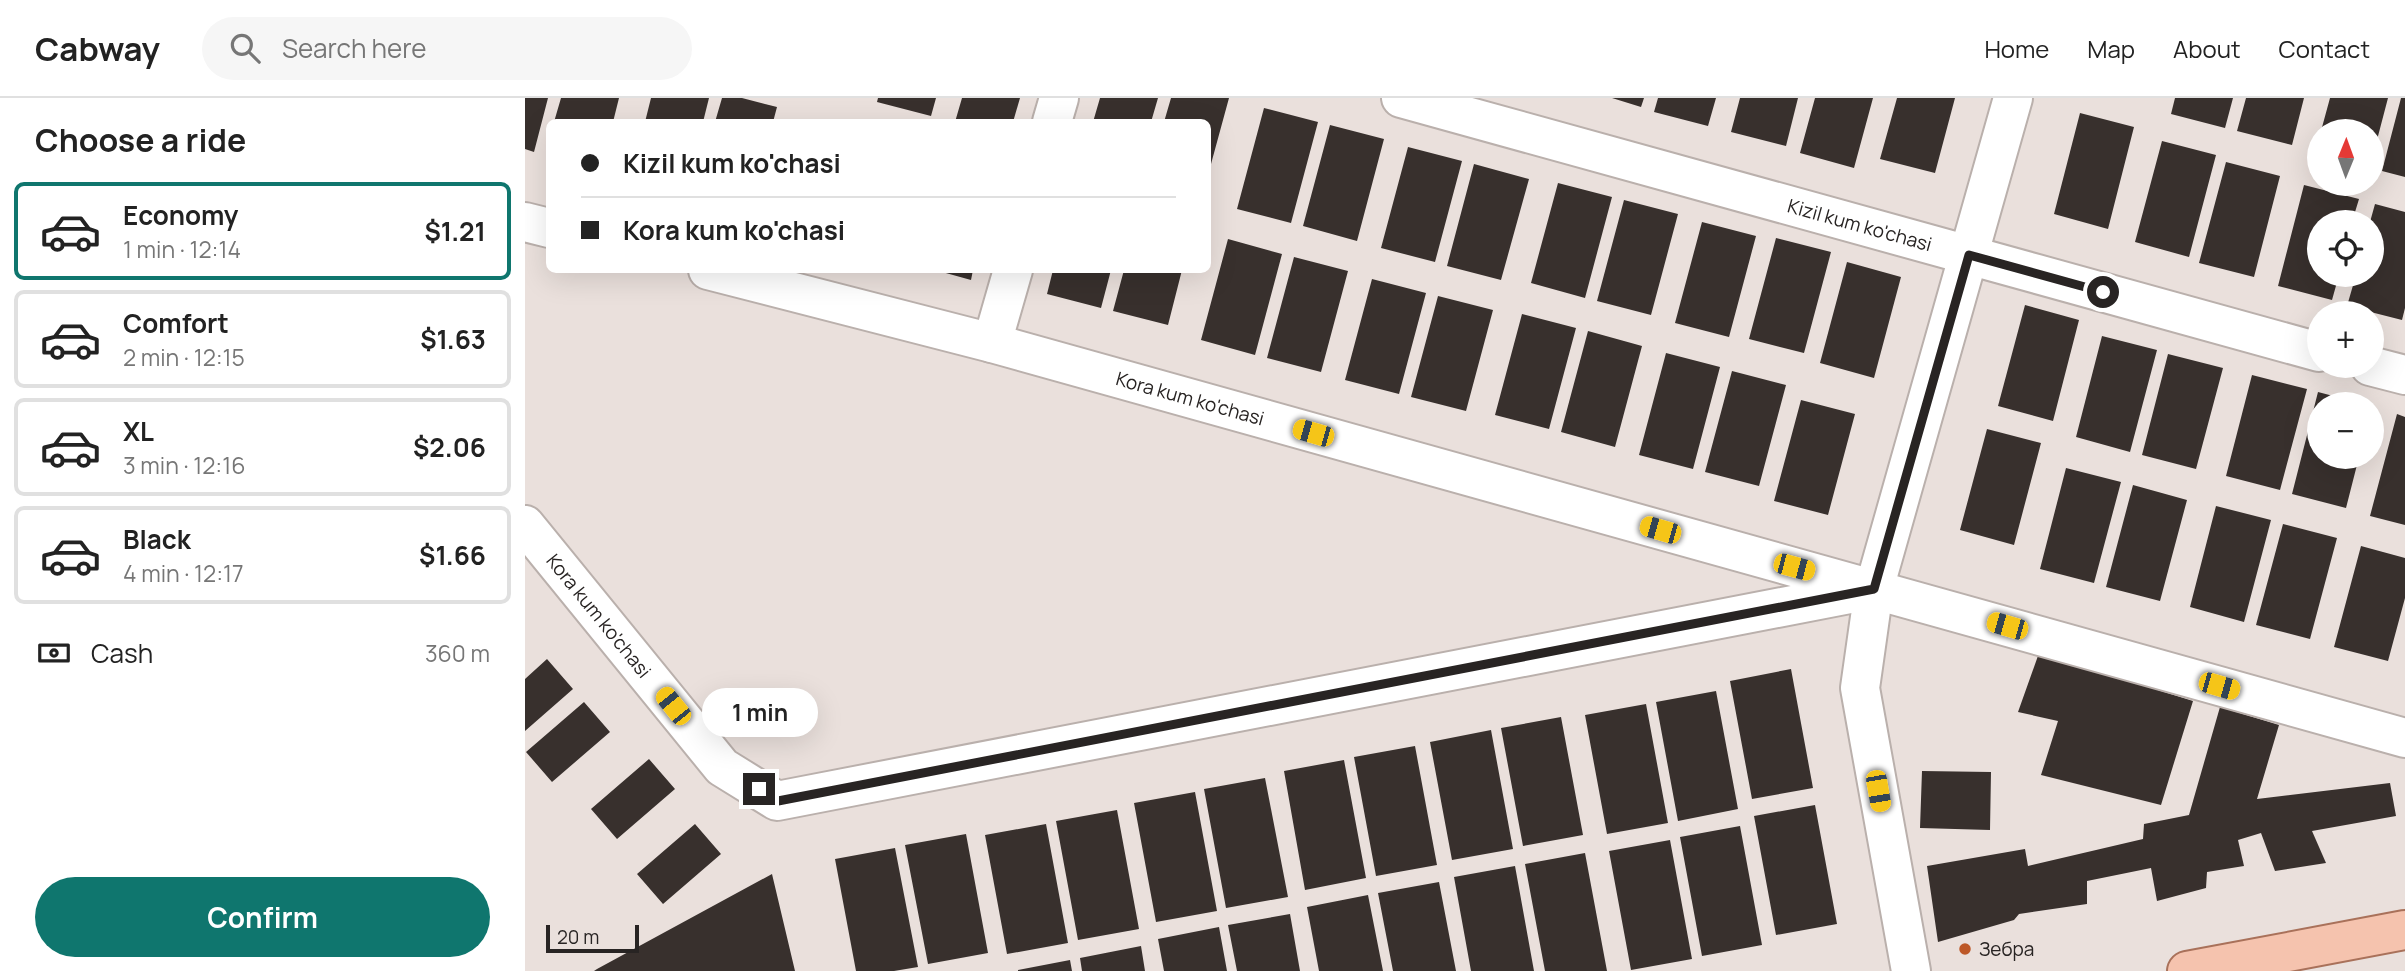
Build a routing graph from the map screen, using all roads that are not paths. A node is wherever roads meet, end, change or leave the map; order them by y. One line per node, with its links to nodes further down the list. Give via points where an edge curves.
1 (1059, 98): 4 (street)
2 (1401, 98): 7 (street, Kizil kum ko'chasi)
3 (2013, 98): 7 (street)
4 (1053, 119)
5 (525, 222): 6 (street)
6 (546, 228)
7 (1969, 255): 11 (street, Kizil kum ko'chasi); 15 (street)
8 (720, 273): 10 (street, Kora kum ko'chasi)
9 (1012, 273): 10 (street)
10 (992, 343): 15 (street, Kora kum ko'chasi)
11 (2307, 349)
12 (2384, 370): 13 (street)
13 (2405, 375)
14 (525, 524): 15 (street, Kora kum ko'chasi, via 722,767 778,801)
15 (1874, 589): 16 (street, Kora kum ko'chasi); 18 (street, via 1860,688)
16 (2405, 738)
17 (2405, 930): 19 (main road)
18 (1912, 971)
19 (2187, 971)

